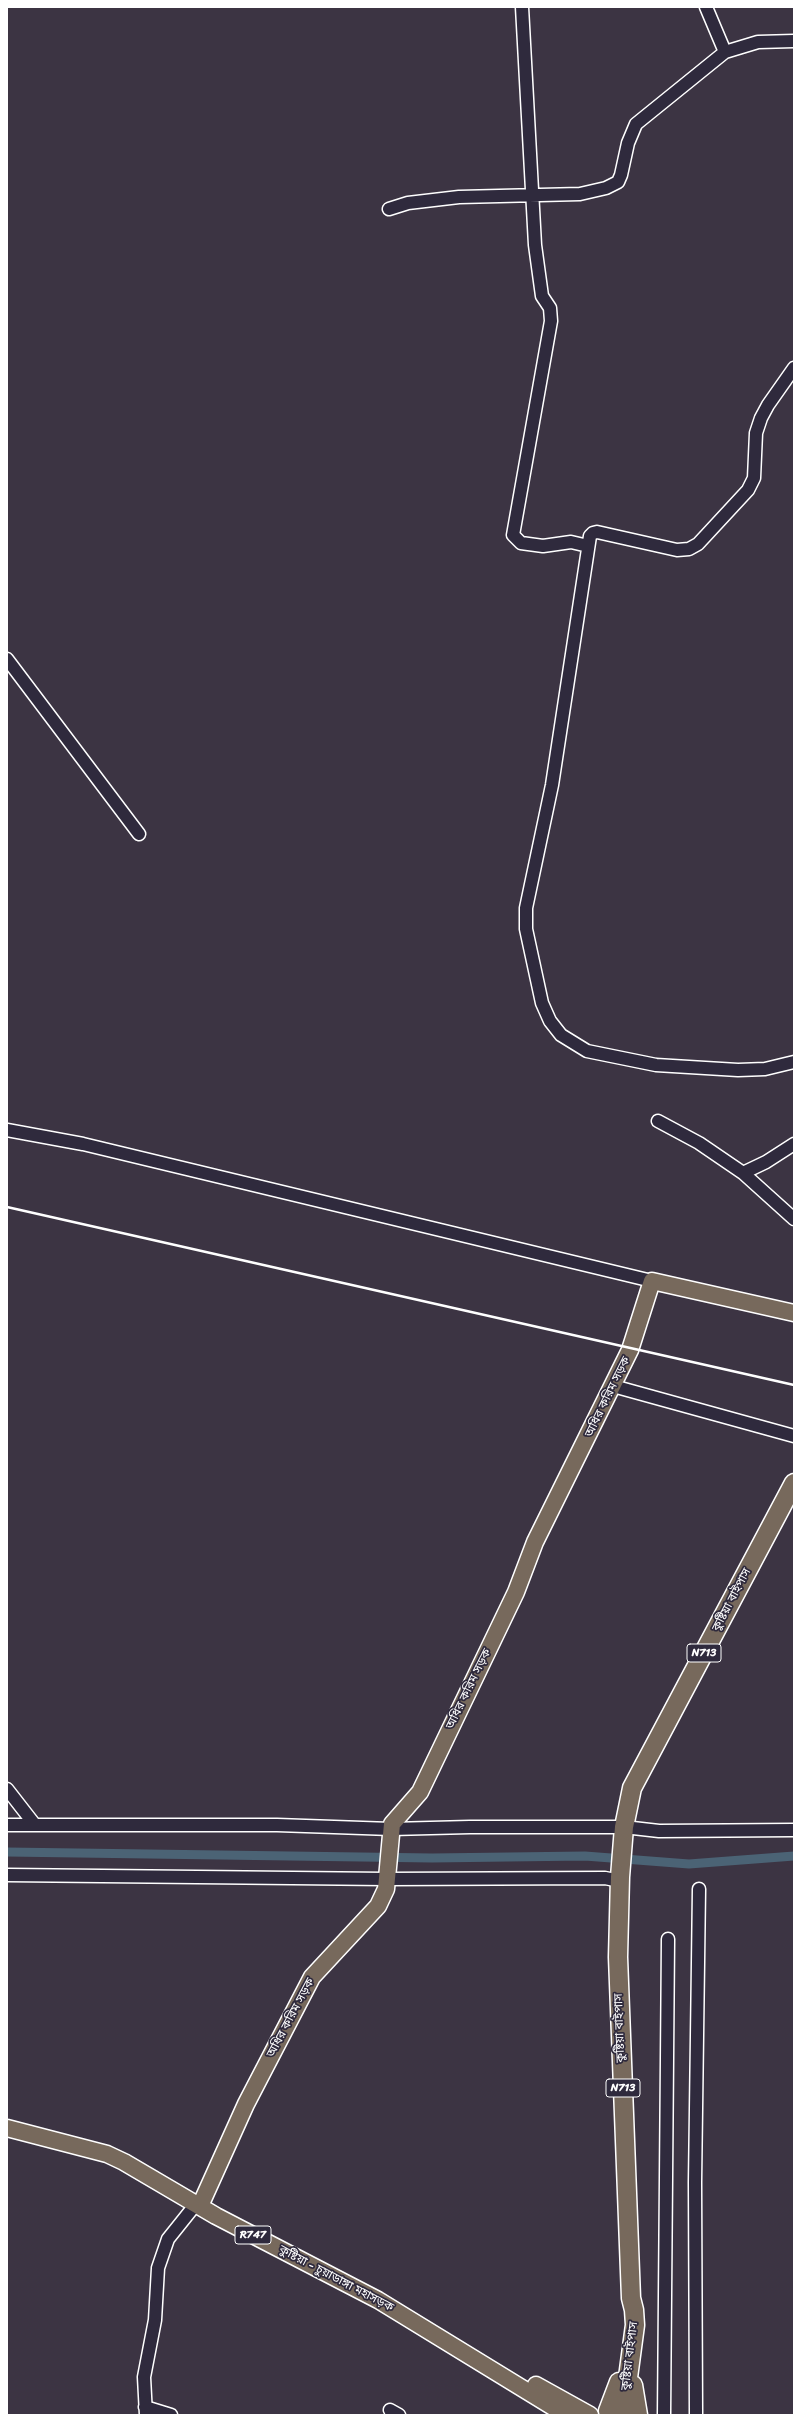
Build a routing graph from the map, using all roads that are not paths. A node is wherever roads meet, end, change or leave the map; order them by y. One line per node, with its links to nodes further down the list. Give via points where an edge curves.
1 (522, 7): 5 (street)
2 (706, 7): 4 (street)
3 (794, 41): 4 (street, via 758,42)
4 (725, 52): 5 (street, via 636,124 628,143 618,182 606,188 580,194)
5 (532, 195): 6 (street, via 459,197 408,203); 8 (street, via 542,296 550,308 551,321 513,535 521,543 543,546 571,542)
6 (389, 209)
7 (794, 368): 8 (street, via 768,405 758,426 754,478 748,490 698,544 689,549 677,550 597,532 590,536)
8 (588, 546): 11 (street, via 552,785 526,908 526,928 542,1003 550,1021 561,1035 587,1051 656,1065 738,1070 765,1069)
9 (7, 660): 10 (street)
10 (139, 834)
11 (794, 1062)
12 (658, 1121): 15 (street, via 699,1143)
13 (7, 1130): 17 (street, via 83,1144)
14 (794, 1144): 15 (street)
15 (743, 1173): 16 (street)
16 (794, 1219)
17 (652, 1281): 18 (main road); 19 (main road, অধির করিম সড়ক, via 630,1350)
18 (794, 1313)
19 (613, 1386): 20 (street); 27 (main road, অধির করিম সড়ক, via 535,1542 516,1592 420,1792 396,1818)
20 (794, 1436)
21 (794, 1483): 25 (highway, কুষ্টিয়া বাইপাস / N713, via 632,1788)
22 (7, 1789): 24 (street)
23 (7, 1825): 24 (street)
24 (35, 1825): 27 (street, via 297,1825)
25 (624, 1829): 26 (street); 27 (street, via 470,1826); 30 (highway, কুষ্টিয়া বাইপাস / N713)
26 (794, 1830)
27 (390, 1831): 29 (main road, অধির করিম সড়ক)
28 (7, 1875): 29 (street)
29 (387, 1879): 30 (street); 34 (main road, অধির করিম সড়ক, via 386,1889 378,1906 312,1977 246,2104)
30 (620, 1879): 35 (highway, কুষ্টিয়া বাইপাস / N713, via 618,1957 631,2298 635,2326)
31 (699, 1889): 43 (street, via 695,2182)
32 (668, 1940): 42 (street)
33 (7, 2128): 34 (main road, কুষ্টিয়া - চুয়াডাঙ্গা মহাসড়ক / R747, via 107,2154)
34 (198, 2205): 36 (main road, কুষ্টিয়া - চুয়াডাঙ্গা মহাসড়ক / R747, via 378,2300); 37 (street, via 168,2239 158,2268 155,2320 144,2377)
35 (627, 2347): 38 (highway, কুষ্টিয়া বাইপাস / N713); 38 (highway, via 620,2362); 41 (highway)
36 (489, 2366): 38 (main road, via 507,2369); 40 (main road, কুষ্টিয়া - চুয়াডাঙ্গা মহাসড়ক / R747, via 500,2376)
37 (145, 2411): 39 (street)
38 (606, 2414)
39 (171, 2415)
40 (566, 2415)
41 (638, 2415)
42 (664, 2415)
43 (696, 2415)

